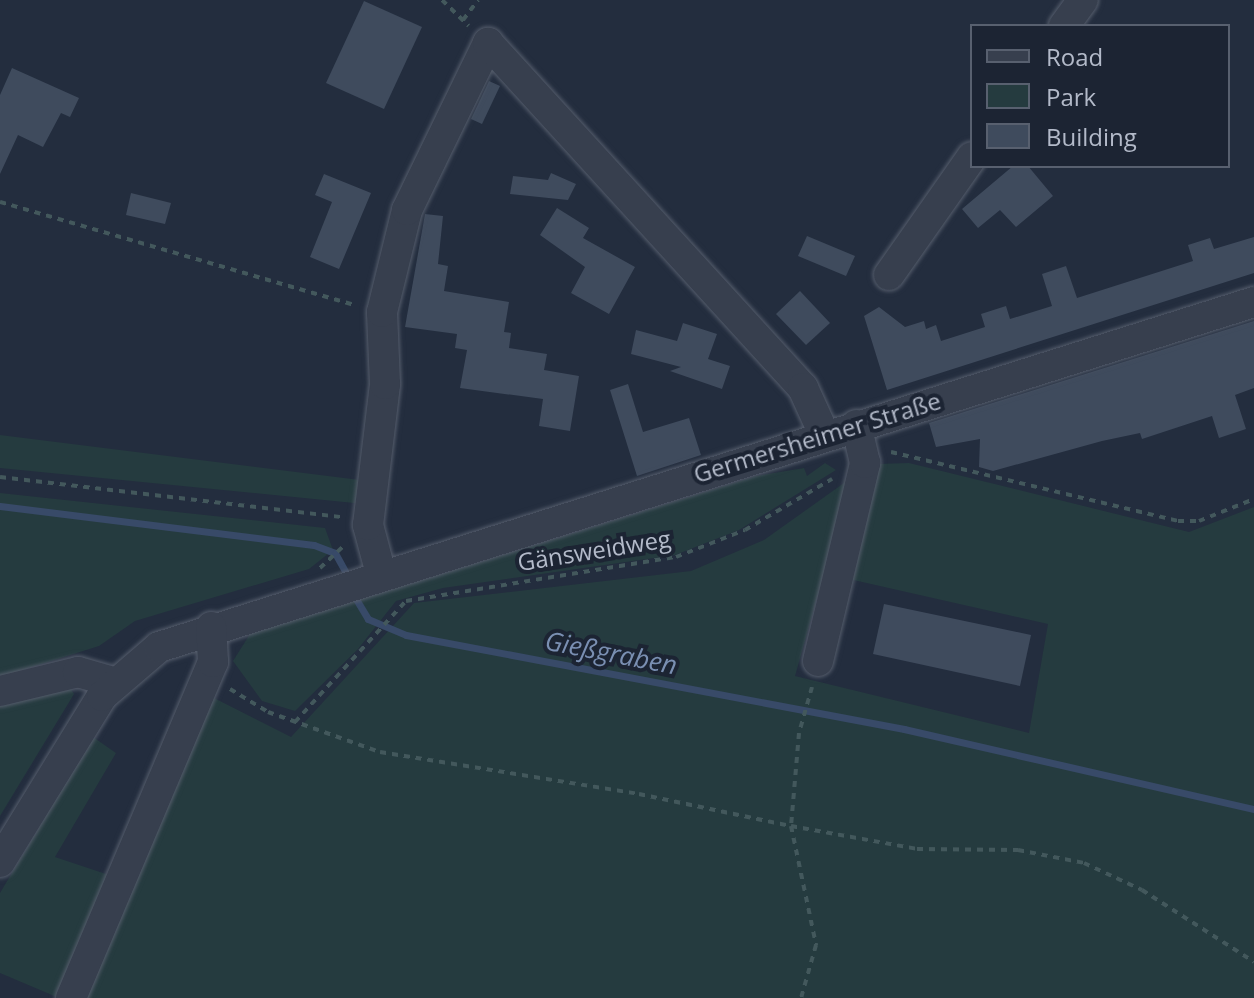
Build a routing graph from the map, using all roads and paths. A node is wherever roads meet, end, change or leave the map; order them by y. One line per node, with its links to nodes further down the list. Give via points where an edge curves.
1 (442, 0): 4 (path)
2 (478, 0): 4 (path)
3 (1083, 0): 5 (street)
4 (463, 20): 6 (path)
5 (1065, 24)
6 (488, 43): 11 (street, via 407,210); 13 (street, via 803,388)
7 (970, 160): 9 (street)
8 (0, 202): 11 (path)
9 (889, 275)
10 (1254, 302): 12 (street, Germersheimer Straße)
11 (382, 312): 17 (street, via 385,384)
12 (856, 425): 13 (street, Germersheimer Straße); 14 (street)
13 (824, 434): 18 (street, Germersheimer Straße)
14 (865, 463): 16 (path, Gänsweidweg, via 890,452 1178,521 1199,521); 21 (street); 26 (path, Gänsweidweg, via 745,530 676,557 444,590 399,609)
15 (0, 477): 17 (path, via 339,516)
16 (1254, 499)
17 (359, 533): 18 (street); 19 (path)
18 (375, 576): 19 (street, Germersheimer Straße)
19 (324, 580): 20 (street, Germersheimer Straße)
20 (211, 627): 22 (street); 23 (street, Germersheimer Straße, via 159,647)
21 (818, 661)
22 (208, 670): 26 (path, via 236,695); 30 (street)
23 (114, 682): 24 (street, via 78,672); 28 (street, Germersheimer Straße)
24 (0, 691)
25 (809, 695): 27 (path, via 799,733)
26 (295, 722): 27 (path, via 421,760 639,794)
27 (791, 826): 29 (path, via 917,849 1018,850 1084,863 1142,890); 31 (path, via 816,945)
28 (0, 862)
29 (1254, 962)
30 (71, 998)
31 (801, 998)

